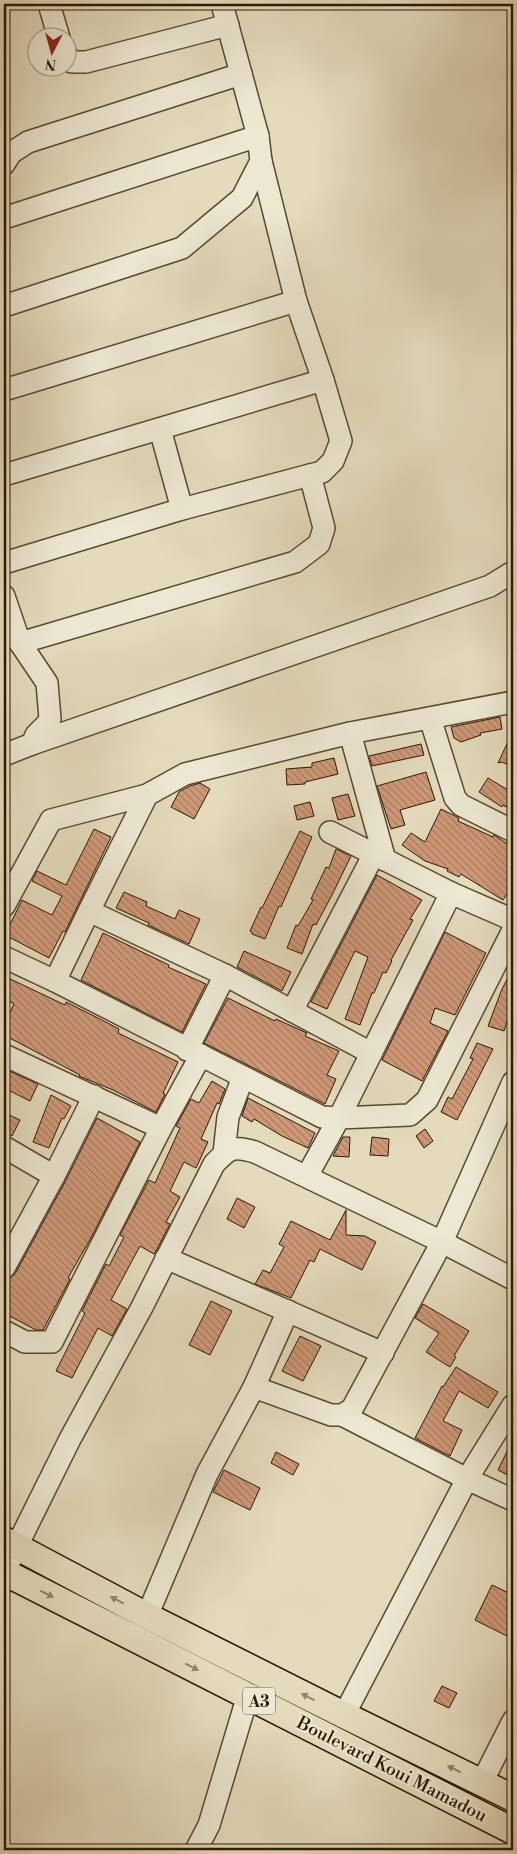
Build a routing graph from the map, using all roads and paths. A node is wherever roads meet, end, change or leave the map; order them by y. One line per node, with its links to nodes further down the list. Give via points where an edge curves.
1 (49, 4): 4 (street)
2 (222, 4): 3 (street)
3 (228, 25): 5 (street); 6 (street)
4 (56, 28)
5 (78, 62)
6 (241, 74): 7 (street); 9 (street, via 28,142 11,153)
7 (258, 136): 8 (street); 10 (street)
8 (262, 161): 11 (street); 12 (street, via 242,198 182,248)
9 (4, 164)
10 (4, 218)
11 (296, 301): 13 (street); 14 (street)
12 (4, 306)
13 (323, 380): 15 (street); 17 (street, via 340,441 334,461 322,472)
14 (4, 390)
15 (160, 429): 16 (street); 18 (street)
16 (4, 475)
17 (310, 475): 18 (street); 22 (street, via 324,528 319,544 295,562)
18 (182, 509): 19 (street)
19 (4, 563)
20 (513, 572): 26 (street, via 490,586)
21 (4, 596): 22 (street)
22 (20, 642): 26 (street, via 46,683 50,705 50,719)
23 (513, 702): 24 (street)
24 (430, 718): 25 (street); 29 (street, via 454,798 461,805)
25 (350, 733): 28 (street, via 185,774); 31 (street)
26 (32, 744): 27 (street)
27 (4, 755)
28 (148, 795): 33 (street, via 51,820); 34 (street)
29 (513, 830)
30 (330, 832): 31 (street)
31 (380, 857): 32 (street); 40 (street)
32 (451, 893): 35 (street); 42 (street)
33 (4, 906)
34 (89, 911): 38 (street); 39 (street)
35 (513, 920)
36 (513, 930): 48 (street, via 427,1100 410,1114)
37 (4, 957): 39 (street)
38 (225, 975): 40 (street); 41 (street)
39 (55, 981): 41 (street)
40 (292, 1012): 42 (street)
41 (194, 1052): 44 (street); 49 (street)
42 (370, 1053): 48 (street)
43 (4, 1055): 46 (street)
44 (243, 1077): 48 (street, via 322,1117); 51 (street, via 228,1117)
45 (513, 1082): 47 (street)
46 (94, 1096): 49 (street); 52 (street)
47 (508, 1107): 54 (street)
48 (339, 1118): 53 (street)
49 (162, 1128): 60 (street, via 52,1342 25,1342)
50 (4, 1147): 52 (street)
51 (224, 1153): 53 (street, via 238,1148 255,1152); 56 (street, via 214,1164)
52 (54, 1176): 55 (street)
53 (308, 1176): 54 (street)
54 (442, 1242): 58 (street); 61 (street)
55 (10, 1243): 57 (street)
56 (166, 1258): 59 (street); 67 (street)
57 (4, 1268)
58 (513, 1279)
59 (288, 1311): 61 (street); 62 (street)
60 (4, 1332)
61 (383, 1353): 64 (street, via 352,1409)
62 (254, 1387): 64 (street); 69 (street, via 207,1474)
63 (513, 1405): 65 (street)
64 (342, 1416): 65 (street)
65 (467, 1479): 66 (street); 71 (street)
66 (513, 1500)
67 (10, 1544): 68 (street); 69 (main road, Boulevard Koui Mamadou / A3, one-way to 67)
68 (4, 1572): 70 (main road, Boulevard Koui Mamadou / A3, one-way to 70)
69 (147, 1616): 71 (main road, Boulevard Koui Mamadou / A3, one-way to 69)
70 (248, 1695): 75 (main road, Boulevard Koui Mamadou / A3); 76 (street, via 209,1825)
71 (344, 1715): 73 (main road, Boulevard Koui Mamadou / A3, one-way to 71)
72 (513, 1722): 73 (street)
73 (482, 1782): 74 (main road, Boulevard Koui Mamadou / A3)
74 (513, 1798)
75 (513, 1831)
76 (196, 1850)

